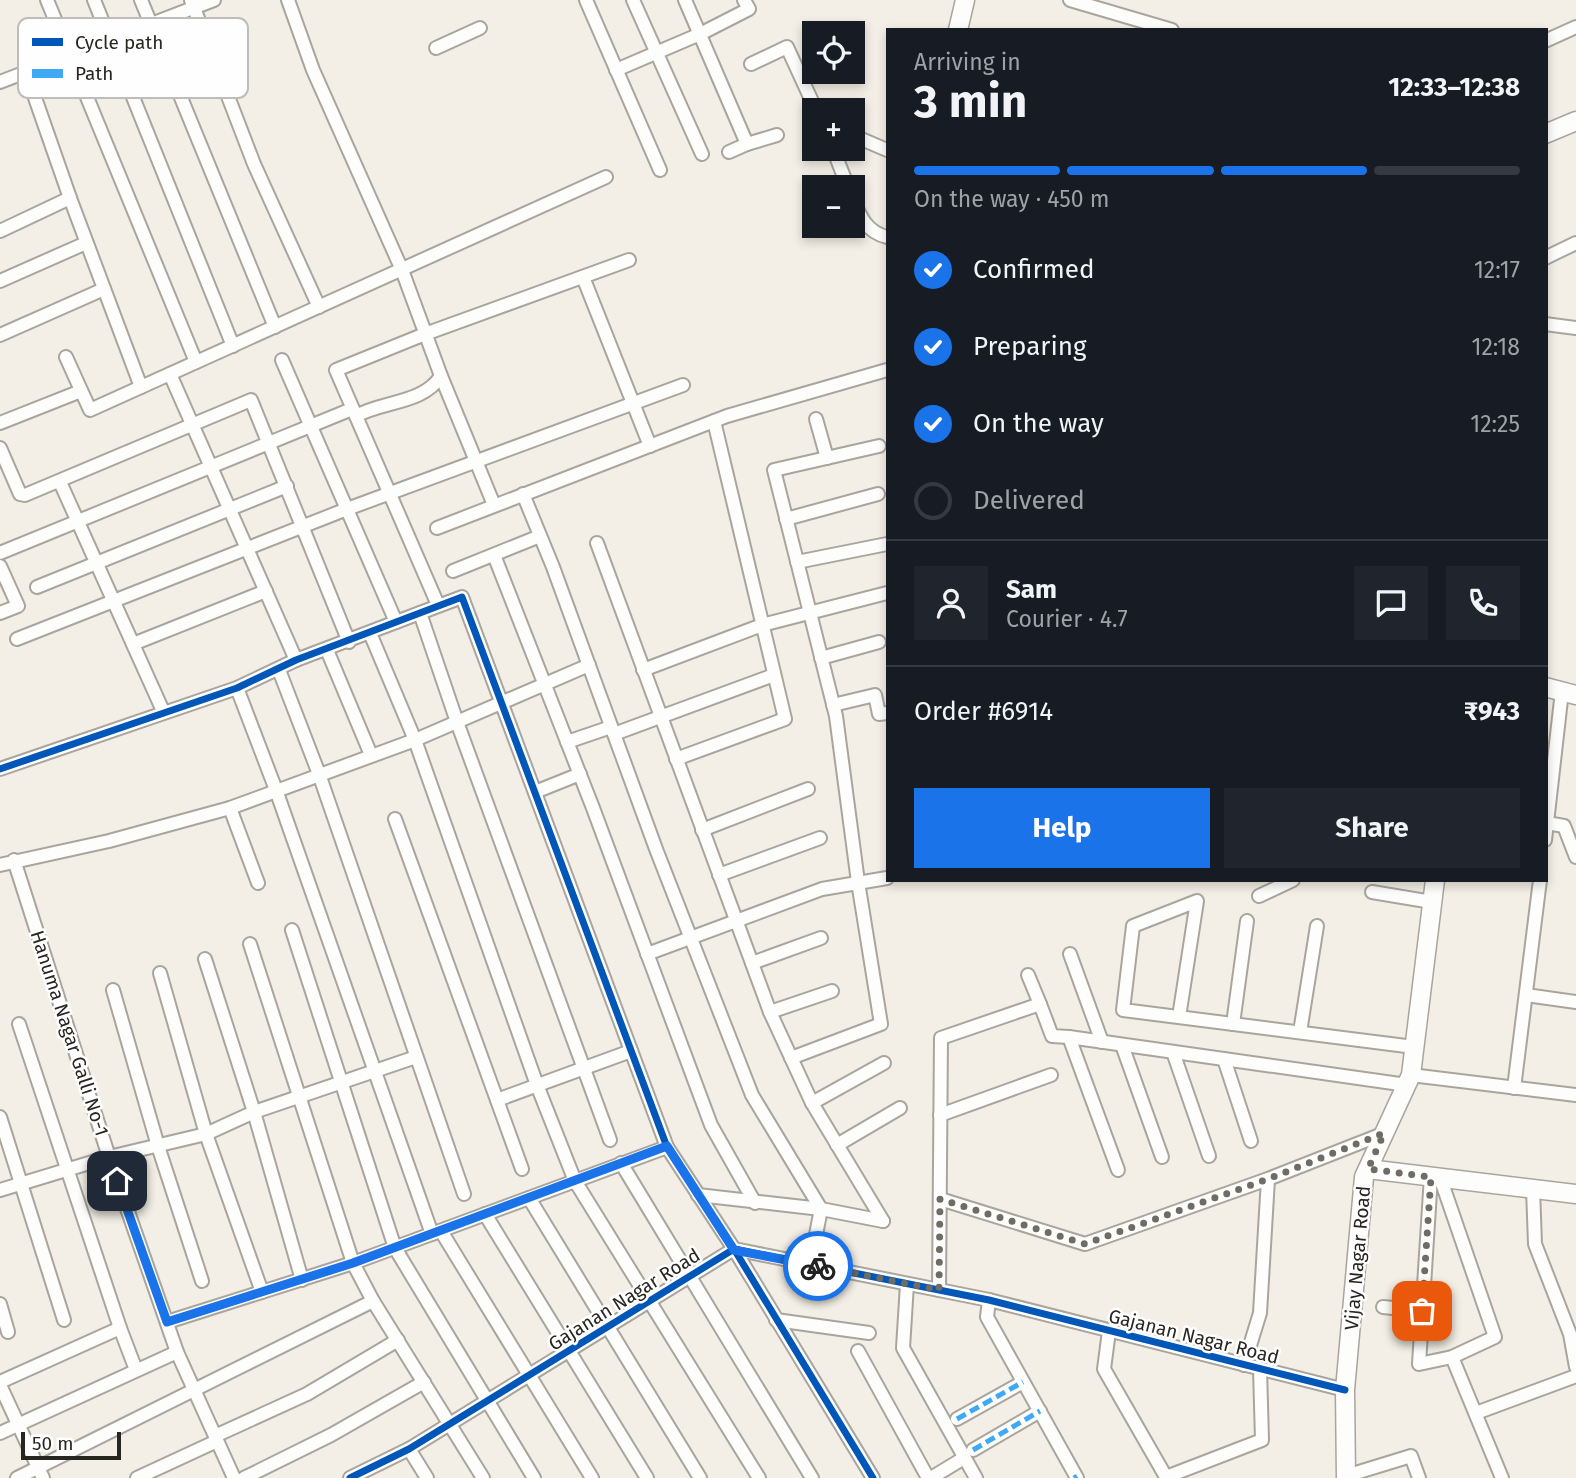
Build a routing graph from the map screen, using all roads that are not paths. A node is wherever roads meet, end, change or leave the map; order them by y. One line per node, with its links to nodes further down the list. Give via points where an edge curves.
1 (47, 0): 13 (street)
2 (94, 0): 14 (street)
3 (141, 0): 15 (street)
4 (214, 0): 11 (street)
5 (288, 0): 53 (street, via 313,70)
6 (586, 0): 26 (street)
7 (633, 0): 24 (street)
8 (685, 0): 21 (street)
9 (965, 0): 19 (street)
10 (1070, 0): 20 (street)
11 (192, 4): 16 (street)
12 (746, 5): 21 (street)
13 (54, 18)
14 (100, 18)
15 (148, 18)
16 (163, 18)
17 (1576, 27): 22 (street)
18 (480, 28): 23 (street)
19 (958, 28)
20 (1165, 28)
21 (700, 34): 24 (street); 39 (street)
22 (1548, 40)
23 (436, 48)
24 (656, 52): 26 (street); 42 (street)
25 (751, 64): 34 (street, via 787,47)
26 (616, 70): 43 (street)
27 (18, 75): 28 (street)
28 (0, 82)
29 (35, 98): 45 (street)
30 (86, 98): 66 (street)
31 (132, 98): 63 (street)
32 (183, 98): 59 (street)
33 (228, 98): 57 (street)
34 (810, 98)
35 (1576, 121): 36 (street)
36 (1548, 133)
37 (777, 135): 39 (street)
38 (865, 141): 40 (street)
39 (747, 144): 41 (street)
40 (886, 150)
41 (729, 152)
42 (702, 155)
43 (660, 170)
44 (606, 177): 53 (street)
45 (70, 198): 47 (street); 49 (street)
46 (865, 224): 48 (street)
47 (0, 231)
48 (886, 237)
49 (86, 243): 55 (street); 56 (street)
50 (1576, 243): 51 (street)
51 (1548, 257)
52 (629, 260): 54 (street)
53 (402, 270): 57 (street); 61 (street)
54 (583, 277): 61 (street); 73 (street)
55 (0, 281)
56 (104, 289): 62 (street); 71 (street)
57 (319, 307): 59 (street)
58 (1548, 324): 60 (street)
59 (275, 327): 63 (street)
60 (1576, 328)
61 (425, 334): 69 (street); 74 (street, via 336,370)
62 (0, 335)
63 (233, 346): 66 (street)
64 (66, 356): 72 (street)
65 (282, 360): 79 (street)
66 (196, 362): 68 (street)
67 (886, 370): 76 (street)
68 (170, 374): 71 (street); 78 (street)
69 (441, 376): 74 (street, via 435,387 417,395); 85 (street)
70 (683, 385): 73 (street)
71 (141, 387): 72 (street, via 90,410)
72 (81, 391): 77 (street)
73 (633, 404): 81 (street); 85 (street)
74 (354, 413): 79 (street); 91 (street)
75 (816, 419): 84 (street)
76 (714, 421): 81 (street); 118 (street)
77 (0, 423)
78 (193, 425): 80 (street, via 251,400); 86 (street); 87 (street)
79 (310, 427): 80 (street); 94 (street)
80 (270, 443): 86 (street); 88 (street)
81 (650, 446): 89 (street)
82 (879, 446): 84 (street)
83 (0, 448): 87 (street, via 20,494)
84 (827, 458): 95 (street, via 774,470)
85 (477, 463): 91 (street); 92 (street)
86 (211, 467): 93 (street); 96 (street)
87 (60, 482): 96 (street)
88 (287, 486): 93 (street); 97 (street)
89 (523, 494): 92 (street); 99 (street)
90 (877, 494): 95 (street)
91 (391, 495): 94 (street); 113 (street)
92 (494, 505): 98 (street)
93 (230, 509): 102 (street); 106 (street)
94 (347, 509): 97 (street); 117 (street)
95 (786, 519): 105 (street)
96 (78, 522): 103 (street); 106 (street)
97 (304, 527): 102 (street); 121 (street)
98 (437, 528)
99 (540, 536): 104 (street); 127 (street)
100 (597, 544): 129 (street)
101 (886, 544): 105 (street)
102 (248, 548): 110 (street); 112 (street)
103 (0, 553)
104 (494, 555): 108 (street); 131 (street)
105 (797, 562): 114 (street)
106 (97, 564): 109 (street); 112 (street)
107 (0, 566): 115 (street, via 18,606)
108 (453, 571)
109 (37, 587)
110 (266, 591): 123 (street); 126 (street)
111 (886, 593): 114 (street)
112 (114, 601): 120 (street); 123 (street)
113 (438, 605): 116 (street); 134 (street, via 463,597)
114 (810, 612): 118 (street); 125 (street)
115 (0, 613)
116 (420, 613): 117 (street); 139 (street)
117 (396, 622): 119 (street)
118 (762, 625): 129 (street); 130 (street)
119 (370, 633): 121 (street); 141 (street)
120 (17, 639)
121 (349, 642): 124 (street)
122 (879, 642): 125 (street)
123 (133, 644): 136 (street)
124 (327, 650): 126 (street); 143 (street)
125 (821, 658): 135 (street)
126 (296, 660): 128 (street)
127 (589, 665): 131 (street); 140 (street)
128 (279, 670): 132 (street); 146 (street)
129 (643, 670): 138 (street)
130 (774, 675): 138 (street); 144 (street, via 785,719)
131 (545, 685): 134 (street); 142 (street)
132 (236, 688): 136 (street); 149 (street)
133 (1561, 691): 153 (street)
134 (502, 703): 139 (street); 150 (street)
135 (833, 705): 137 (street, via 875,695 879,714); 161 (street)
136 (163, 711): 145 (street)
137 (886, 713)
138 (661, 717): 140 (street); 144 (street)
139 (457, 722): 141 (street); 202 (street)
140 (613, 731): 142 (street); 174 (street)
141 (415, 740): 143 (street); 207 (street)
142 (567, 742): 147 (street)
143 (371, 755): 146 (street)
144 (676, 760): 154 (street)
145 (0, 769)
146 (319, 774): 149 (street); 198 (street)
147 (580, 774): 150 (street); 176 (street)
148 (807, 789): 154 (street)
149 (276, 790): 151 (street); 203 (street)
150 (535, 792): 196 (street)
151 (230, 808): 157 (street, via 109,841); 165 (street)
152 (395, 819): 211 (street)
153 (1548, 823): 156 (street, via 1564,826)
154 (702, 830): 159 (street)
155 (820, 838): 159 (street)
156 (1576, 857)
157 (14, 860): 158 (street); 225 (street, Hanuma Nagar Galli No-1)
158 (0, 865)
159 (719, 875): 170 (street)
160 (886, 878): 161 (street)
161 (858, 881): 170 (street, via 822,889); 199 (street, via 881,1024)
162 (1289, 882): 167 (street)
163 (1435, 882): 168 (street, Vijay Nagar Road)
164 (1540, 882): 184 (street)
165 (258, 883)
166 (1372, 892): 168 (street)
167 (1259, 896)
168 (1432, 902): 195 (street, Vijay Nagar Road)
169 (1247, 921): 190 (street)
170 (736, 922): 174 (street); 179 (street)
171 (1317, 926): 191 (street)
172 (292, 930): 206 (street)
173 (821, 938): 179 (street)
174 (691, 939): 176 (street); 244 (street, via 752,1095)
175 (250, 944): 210 (street)
176 (647, 954): 243 (street, via 711,1125)
177 (1070, 954): 193 (street)
178 (205, 959): 214 (street)
179 (752, 963): 187 (street)
180 (160, 973): 218 (street)
181 (1028, 975): 186 (street)
182 (113, 990): 221 (street)
183 (832, 991): 187 (street)
184 (1526, 995): 185 (street); 208 (street)
185 (1576, 1002)
186 (1040, 1004): 192 (street, via 1052,1037); 215 (street, via 941,1038)
187 (770, 1012): 199 (street)
188 (1179, 1017): 188 (street, via 1122,1010 1133,926 1197,901); 190 (street)
189 (19, 1024): 230 (street)
190 (1233, 1024): 191 (street)
191 (1300, 1032): 195 (street)
192 (1069, 1037): 193 (street); 231 (street)
193 (1102, 1042): 194 (street)
194 (1122, 1045): 197 (street); 226 (street)
195 (1414, 1047): 205 (street, Vijay Nagar Road)
196 (631, 1051): 202 (street); 222 (street)
197 (1172, 1052): 200 (street); 224 (street)
198 (416, 1057): 203 (street); 238 (street)
199 (791, 1058): 212 (street)
200 (1224, 1059): 205 (street); 220 (street)
201 (884, 1063): 212 (street)
202 (583, 1068): 207 (street); 219 (street)
203 (375, 1072): 206 (street); 246 (street)
204 (1051, 1075): 215 (street)
205 (1409, 1080): 208 (street); 217 (street, Vijay Nagar Road)
206 (342, 1082): 210 (street); 247 (street)
207 (537, 1085): 211 (street); 234 (street)
208 (1514, 1088): 209 (street)
209 (1576, 1096)
210 (299, 1097): 214 (street); 249 (street)
211 (497, 1100): 228 (street)
212 (812, 1103): 223 (street)
213 (900, 1108): 223 (street)
214 (254, 1112): 218 (street); 252 (street)
215 (940, 1115): 242 (street)
216 (0, 1117): 235 (street)
217 (1384, 1133): 229 (street, Vijay Nagar Road); 233 (street)
218 (206, 1134): 221 (street); 256 (street)
219 (610, 1140)
220 (1251, 1141)
221 (158, 1146): 225 (street); 253 (street)
222 (667, 1146): 227 (street); 240 (street)
223 (838, 1146): 244 (street, via 883,1222)
224 (1209, 1156)
225 (109, 1157): 230 (street); 265 (street, Hanuma Nagar Galli No-1)
226 (1162, 1157)
227 (621, 1163): 234 (street); 251 (street)
228 (522, 1169)
229 (1368, 1169): 232 (street); 285 (street, Vijay Nagar Road)
230 (68, 1170): 235 (street); 267 (street)
231 (1118, 1171)
232 (1435, 1177): 236 (street); 262 (street); 275 (street, via 1495,1337)
233 (1268, 1179): 242 (street, via 1085,1244); 276 (street, via 1260,1313)
234 (575, 1181): 241 (street); 259 (street)
235 (21, 1183): 237 (street); 263 (street)
236 (1533, 1189): 239 (street); 277 (street, via 1535,1244 1570,1334)
237 (0, 1190)
238 (464, 1194)
239 (1576, 1194)
240 (698, 1195): 243 (street); 248 (street)
241 (529, 1198): 245 (street); 266 (street)
242 (940, 1199): 255 (street)
243 (755, 1203): 244 (street)
244 (821, 1209): 250 (street)
245 (485, 1214): 246 (street); 272 (street)
246 (437, 1232): 247 (street); 280 (street)
247 (396, 1248): 249 (street); 287 (street)
248 (734, 1250): 250 (street, Gajanan Nagar Road); 251 (street, Gajanan Nagar Road); 264 (street)
249 (353, 1263): 252 (street); 258 (street)
250 (810, 1265): 254 (street, Gajanan Nagar Road)
251 (690, 1277): 259 (street, Gajanan Nagar Road); 311 (street)
252 (302, 1280): 256 (street)
253 (202, 1281)
254 (906, 1284): 255 (street, Gajanan Nagar Road); 296 (street, via 903,1348)
255 (939, 1290): 257 (street, Gajanan Nagar Road)
256 (262, 1292): 265 (street)
257 (989, 1300): 268 (street, Gajanan Nagar Road); 283 (street, via 987,1317)
258 (373, 1301): 271 (street); 286 (street)
259 (651, 1301): 266 (street, Gajanan Nagar Road); 310 (street)
260 (0, 1304): 269 (street)
261 (1383, 1307): 262 (street)
262 (1422, 1311): 275 (street, via 1419,1364)
263 (64, 1320)
264 (776, 1320): 270 (street); 312 (street)
265 (167, 1322): 274 (street, Hanuma Nagar Galli No-1)
266 (609, 1327): 272 (street, Gajanan Nagar Road); 309 (street)
267 (120, 1328): 279 (street); 284 (street)
268 (1110, 1331): 276 (street, Gajanan Nagar Road); 278 (street, via 1104,1369 1166,1477 1262,1440)
269 (8, 1332)
270 (869, 1333)
271 (398, 1340): 282 (street); 294 (street, via 307,1394)
272 (570, 1351): 280 (street, Gajanan Nagar Road); 308 (street)
273 (858, 1351): 313 (street)
274 (177, 1352): 279 (street); 286 (street, Hanuma Nagar Galli No-1)
275 (1452, 1357): 289 (street)
276 (1244, 1365): 278 (street, Gajanan Nagar Road)
277 (1576, 1367)
278 (1260, 1369): 285 (street, Gajanan Nagar Road)
279 (136, 1370): 291 (street)
280 (529, 1376): 287 (street, Gajanan Nagar Road); 307 (street)
281 (1576, 1377): 289 (street)
282 (424, 1382): 292 (street); 302 (street)
283 (1023, 1382): 288 (street); 290 (street)
284 (0, 1383): 291 (street)
285 (1345, 1390): 298 (street, Vijay Nagar Road)
286 (194, 1392): 294 (street, Hanuma Nagar Galli No-1); 297 (street)
287 (487, 1402): 292 (street, Gajanan Nagar Road); 306 (street)
288 (1040, 1411): 296 (street); 315 (street)
289 (1476, 1413): 317 (street)
290 (957, 1419)
291 (18, 1424): 293 (street); 297 (street)
292 (451, 1424): 295 (street, Gajanan Nagar Road); 305 (street)
293 (0, 1433)
294 (216, 1439): 300 (street); 301 (street, Hanuma Nagar Galli No-1)
295 (410, 1449): 303 (street, Gajanan Nagar Road); 304 (street)
296 (969, 1454): 313 (street); 314 (street)
297 (41, 1473): 299 (street)
298 (1346, 1477): 316 (street, via 1411,1456)
299 (17, 1478)
300 (137, 1478)
301 (234, 1478)
302 (244, 1478)
303 (350, 1478)
304 (427, 1478)
305 (483, 1478)
306 (534, 1478)
307 (592, 1478)
308 (647, 1478)
309 (700, 1478)
310 (759, 1478)
311 (812, 1478)
312 (873, 1478)
313 (929, 1478)
314 (976, 1478)
315 (1076, 1478)
316 (1419, 1478)
317 (1502, 1478)

